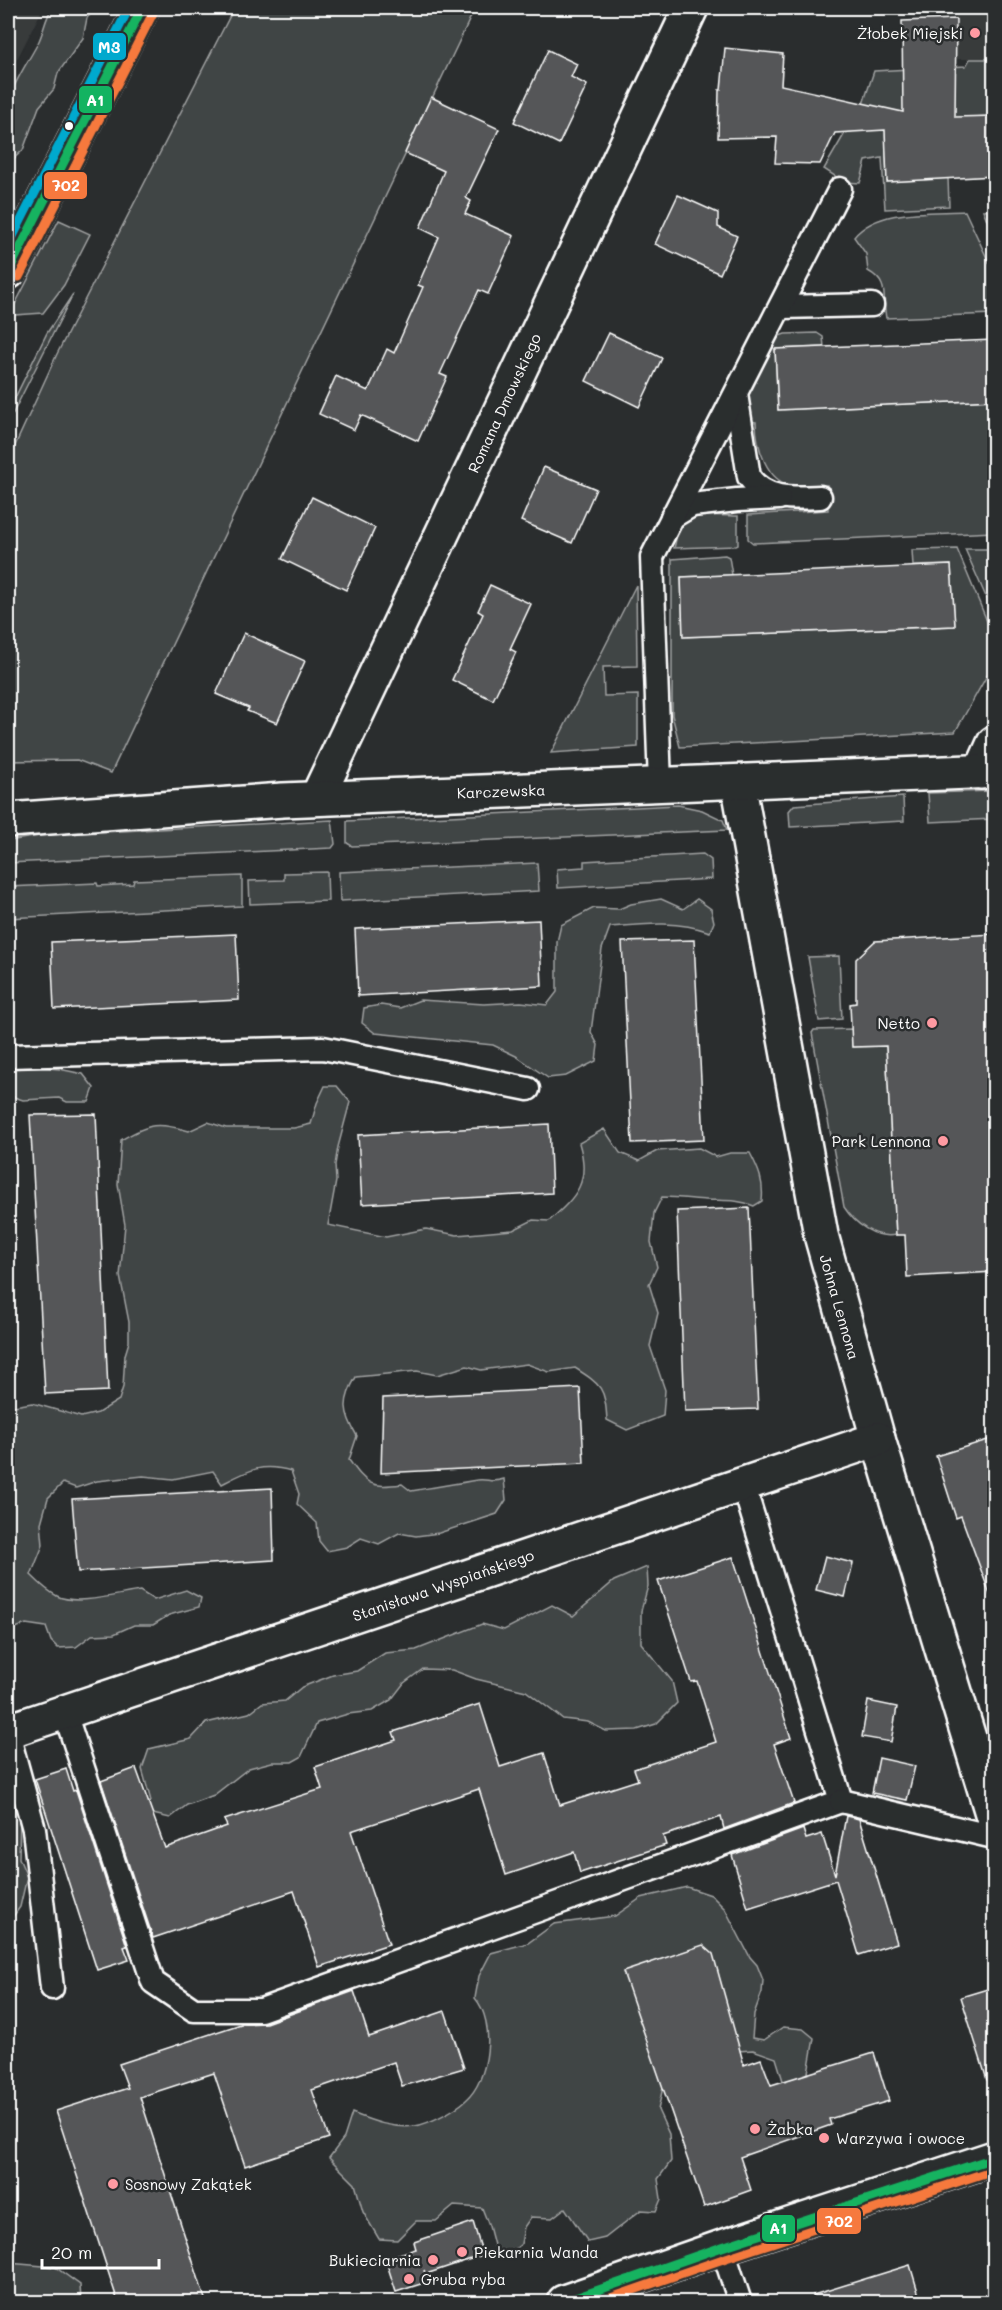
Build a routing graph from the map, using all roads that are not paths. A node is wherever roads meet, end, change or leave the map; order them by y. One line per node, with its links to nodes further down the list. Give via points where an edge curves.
1 (142, 8): 4 (street)
2 (691, 8): 16 (street, Romana Dmowskiego)
3 (840, 189): 7 (lane)
4 (15, 239): 5 (street)
5 (8, 272)
6 (872, 305): 7 (lane)
7 (782, 307): 8 (lane)
8 (736, 394): 9 (lane, via 749,477 754,484); 11 (lane)
9 (783, 498): 10 (lane); 11 (lane, via 692,505)
10 (820, 498)
11 (672, 517): 15 (lane, via 652,557)
12 (994, 743): 13 (street)
13 (988, 771): 14 (street, Karczewska)
14 (738, 782): 15 (street, Karczewska); 20 (street, Johna Lennona, via 820,1235)
15 (660, 785): 16 (street, Karczewska)
16 (317, 798): 17 (street, Karczewska)
17 (8, 820)
18 (8, 1056): 19 (lane, via 323,1048)
19 (528, 1089)
20 (878, 1439): 21 (street, Stanisława Wyspiańskiego); 25 (street, Johna Lennona)
21 (742, 1484): 22 (street, Stanisława Wyspiańskiego); 24 (lane)
22 (65, 1713): 23 (street, Stanisława Wyspiańskiego); 24 (lane, via 153,1982 194,2010 261,2010)
23 (8, 1733): 27 (lane, via 34,1829)
24 (841, 1802): 26 (lane)
25 (994, 1820)
26 (994, 1837)
27 (52, 1988)
28 (994, 2158): 29 (street)
29 (722, 2247): 30 (street); 31 (lane)
30 (564, 2302)
31 (740, 2302)

